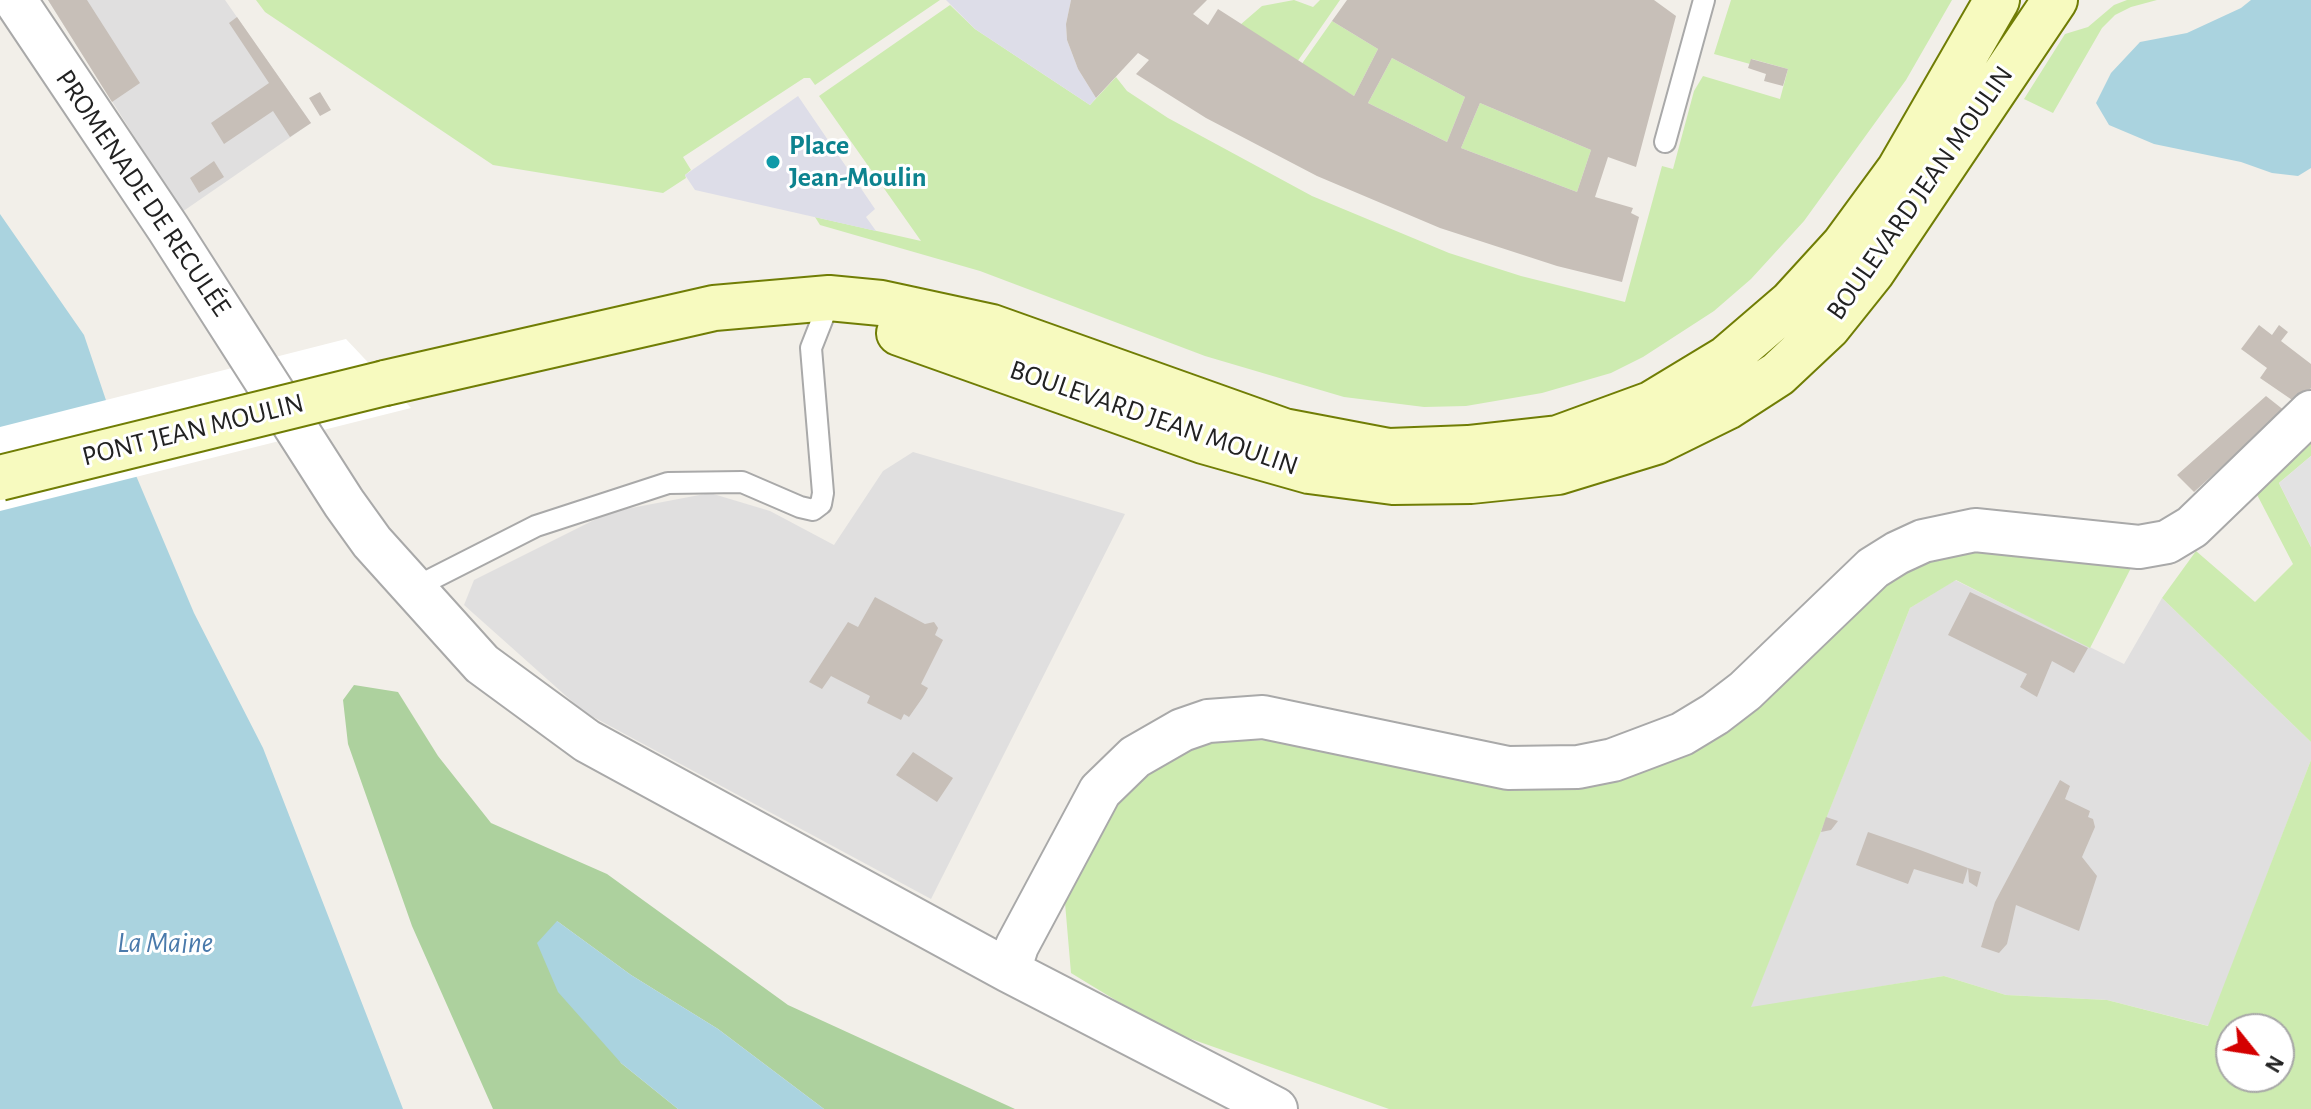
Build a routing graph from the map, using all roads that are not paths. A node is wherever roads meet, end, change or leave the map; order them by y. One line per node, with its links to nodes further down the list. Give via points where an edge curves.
1 (15, 0): 11 (street, PROMENADE DE RECULÉE, via 344,503)
2 (1704, 0): 5 (lane)
3 (1997, 0): 6 (main road, BOULEVARD JEAN MOULIN, via 1899,170 1844,245 1791,303 1727,358 1651,404 1558,438 1389,451 1284,431 992,327 881,303 829,298)
4 (2055, 0): 7 (main road, BOULEVARD JEAN MOULIN, via 1872,272 1828,327 1778,374 1727,407 1656,442 1558,472 1393,482 1309,471 1203,441 873,324)
5 (1665, 142)
6 (768, 304): 7 (main road, BOULEVARD JEAN MOULIN); 8 (main road, BOULEVARD JEAN MOULIN, via 714,308)
7 (824, 315): 11 (lane, via 811,348 823,493 813,510 742,482 668,483 536,526)
8 (385, 383): 10 (main road, PONT JEAN MOULIN, bridge)
9 (2311, 412): 12 (street, via 2192,527 2167,542 2139,547 1975,530 1923,541 1897,553 1873,568 1715,714 1682,734 1613,760 1543,770 1496,767 1263,717 1208,721 1182,730 1135,757 1100,791 1017,946)
10 (0, 478)
11 (414, 588): 12 (street, PROMENADE DE RECULÉE, via 482,664 587,741)
12 (1009, 971): 13 (street, PROMENADE DE RECULÉE)
13 (1276, 1109)

